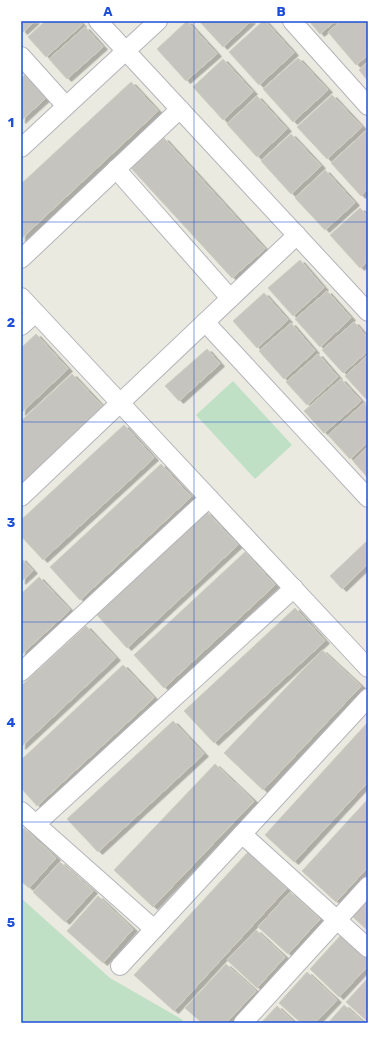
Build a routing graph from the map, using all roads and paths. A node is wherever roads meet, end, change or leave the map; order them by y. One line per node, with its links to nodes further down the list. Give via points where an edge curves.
1 (98, 21): 4 (street)
2 (158, 21): 4 (street)
3 (292, 21): 7 (street)
4 (126, 51): 6 (street); 8 (street)
5 (21, 56): 6 (street)
6 (66, 106): 9 (street)
7 (368, 106)
8 (180, 109): 10 (street); 11 (street)
9 (21, 148)
10 (116, 169): 12 (street); 14 (street)
11 (297, 235): 14 (street); 15 (street)
12 (21, 259)
13 (21, 297): 16 (street)
14 (230, 298): 17 (street)
15 (364, 300)
16 (36, 312): 18 (street); 19 (street)
17 (205, 322): 19 (street); 22 (street)
18 (21, 326)
19 (120, 403): 20 (street); 21 (street)
20 (21, 497)
21 (209, 498): 23 (street); 25 (street)
22 (368, 498)
23 (294, 588): 24 (street); 28 (street)
24 (368, 668)
25 (21, 672)
26 (368, 698): 29 (street)
27 (21, 811): 28 (street)
28 (36, 824): 32 (street)
29 (242, 834): 31 (street); 32 (street)
30 (368, 886): 31 (street)
31 (337, 920): 33 (street); 35 (street)
32 (154, 929): 34 (street)
33 (368, 948)
34 (120, 966)
35 (242, 1023)

